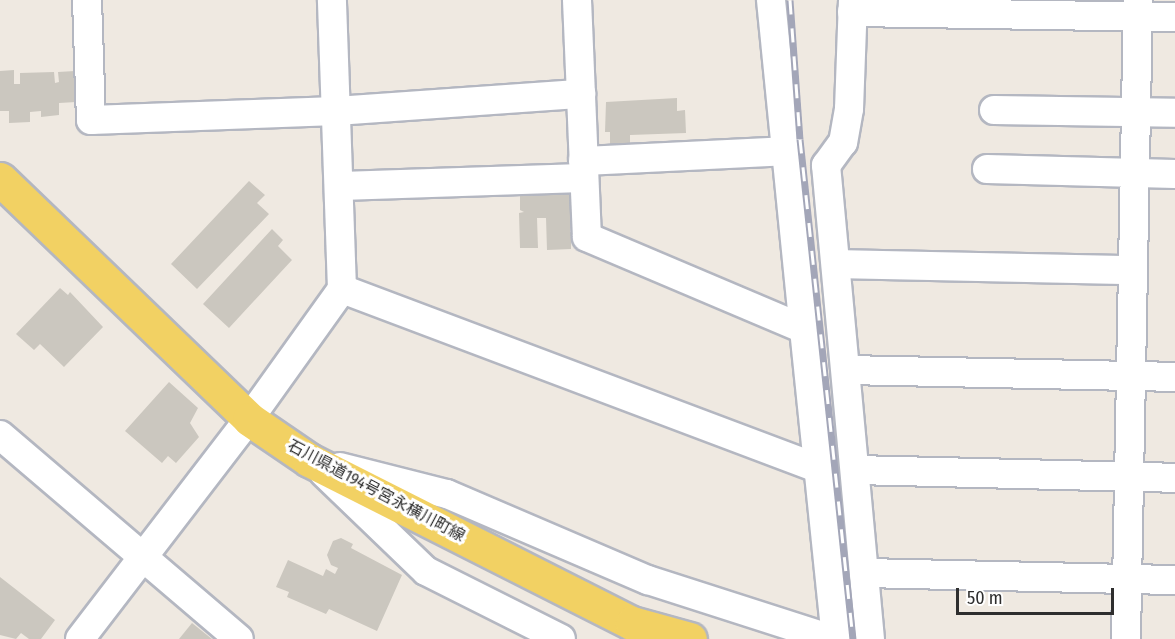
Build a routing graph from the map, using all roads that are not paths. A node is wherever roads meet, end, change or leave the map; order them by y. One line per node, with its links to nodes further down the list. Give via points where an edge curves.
1 (87, 0): 10 (street, via 91,120)
2 (332, 0): 10 (street)
3 (577, 0): 8 (street)
4 (771, 0): 13 (street)
5 (852, 6): 6 (street); 20 (street, via 849,109 843,142 826,165)
6 (1137, 8): 7 (street); 11 (street)
7 (1175, 17)
8 (581, 94): 10 (street); 14 (street)
9 (994, 110): 11 (street)
10 (336, 111): 19 (street)
11 (1137, 111): 12 (street); 16 (street)
12 (1175, 112)
13 (786, 151): 14 (street); 23 (street)
14 (583, 169): 19 (street); 23 (street, via 587,237)
15 (987, 169): 16 (street)
16 (1135, 174): 17 (street); 21 (street)
17 (1175, 174)
18 (0, 179): 27 (main road, 石川県道194号宮永横川町線)
19 (340, 186): 22 (street)
20 (836, 264): 21 (street); 24 (street)
21 (1133, 270): 25 (street)
22 (342, 289): 27 (street); 30 (street)
23 (804, 329): 30 (street)
24 (846, 370): 25 (street); 31 (street)
25 (1131, 376): 26 (street); 32 (street)
26 (1175, 377)
27 (249, 419): 29 (main road, 石川県道194号宮永横川町線); 34 (street)
28 (3, 444): 34 (street)
29 (309, 460): 40 (street, via 426,571); 41 (main road, 石川県道194号宮永横川町線, via 632,623); 42 (street, via 447,494 648,580)
30 (820, 469): 42 (street)
31 (855, 470): 32 (street); 35 (street)
32 (1129, 477): 33 (street); 36 (street)
33 (1175, 478)
34 (143, 553): 38 (street); 39 (street)
35 (864, 573): 36 (street); 43 (street)
36 (1127, 579): 37 (street); 44 (street)
37 (1175, 580)
38 (80, 639)
39 (239, 639)
40 (561, 639)
41 (690, 639)
42 (834, 639)
43 (870, 639)
44 (1126, 639)

